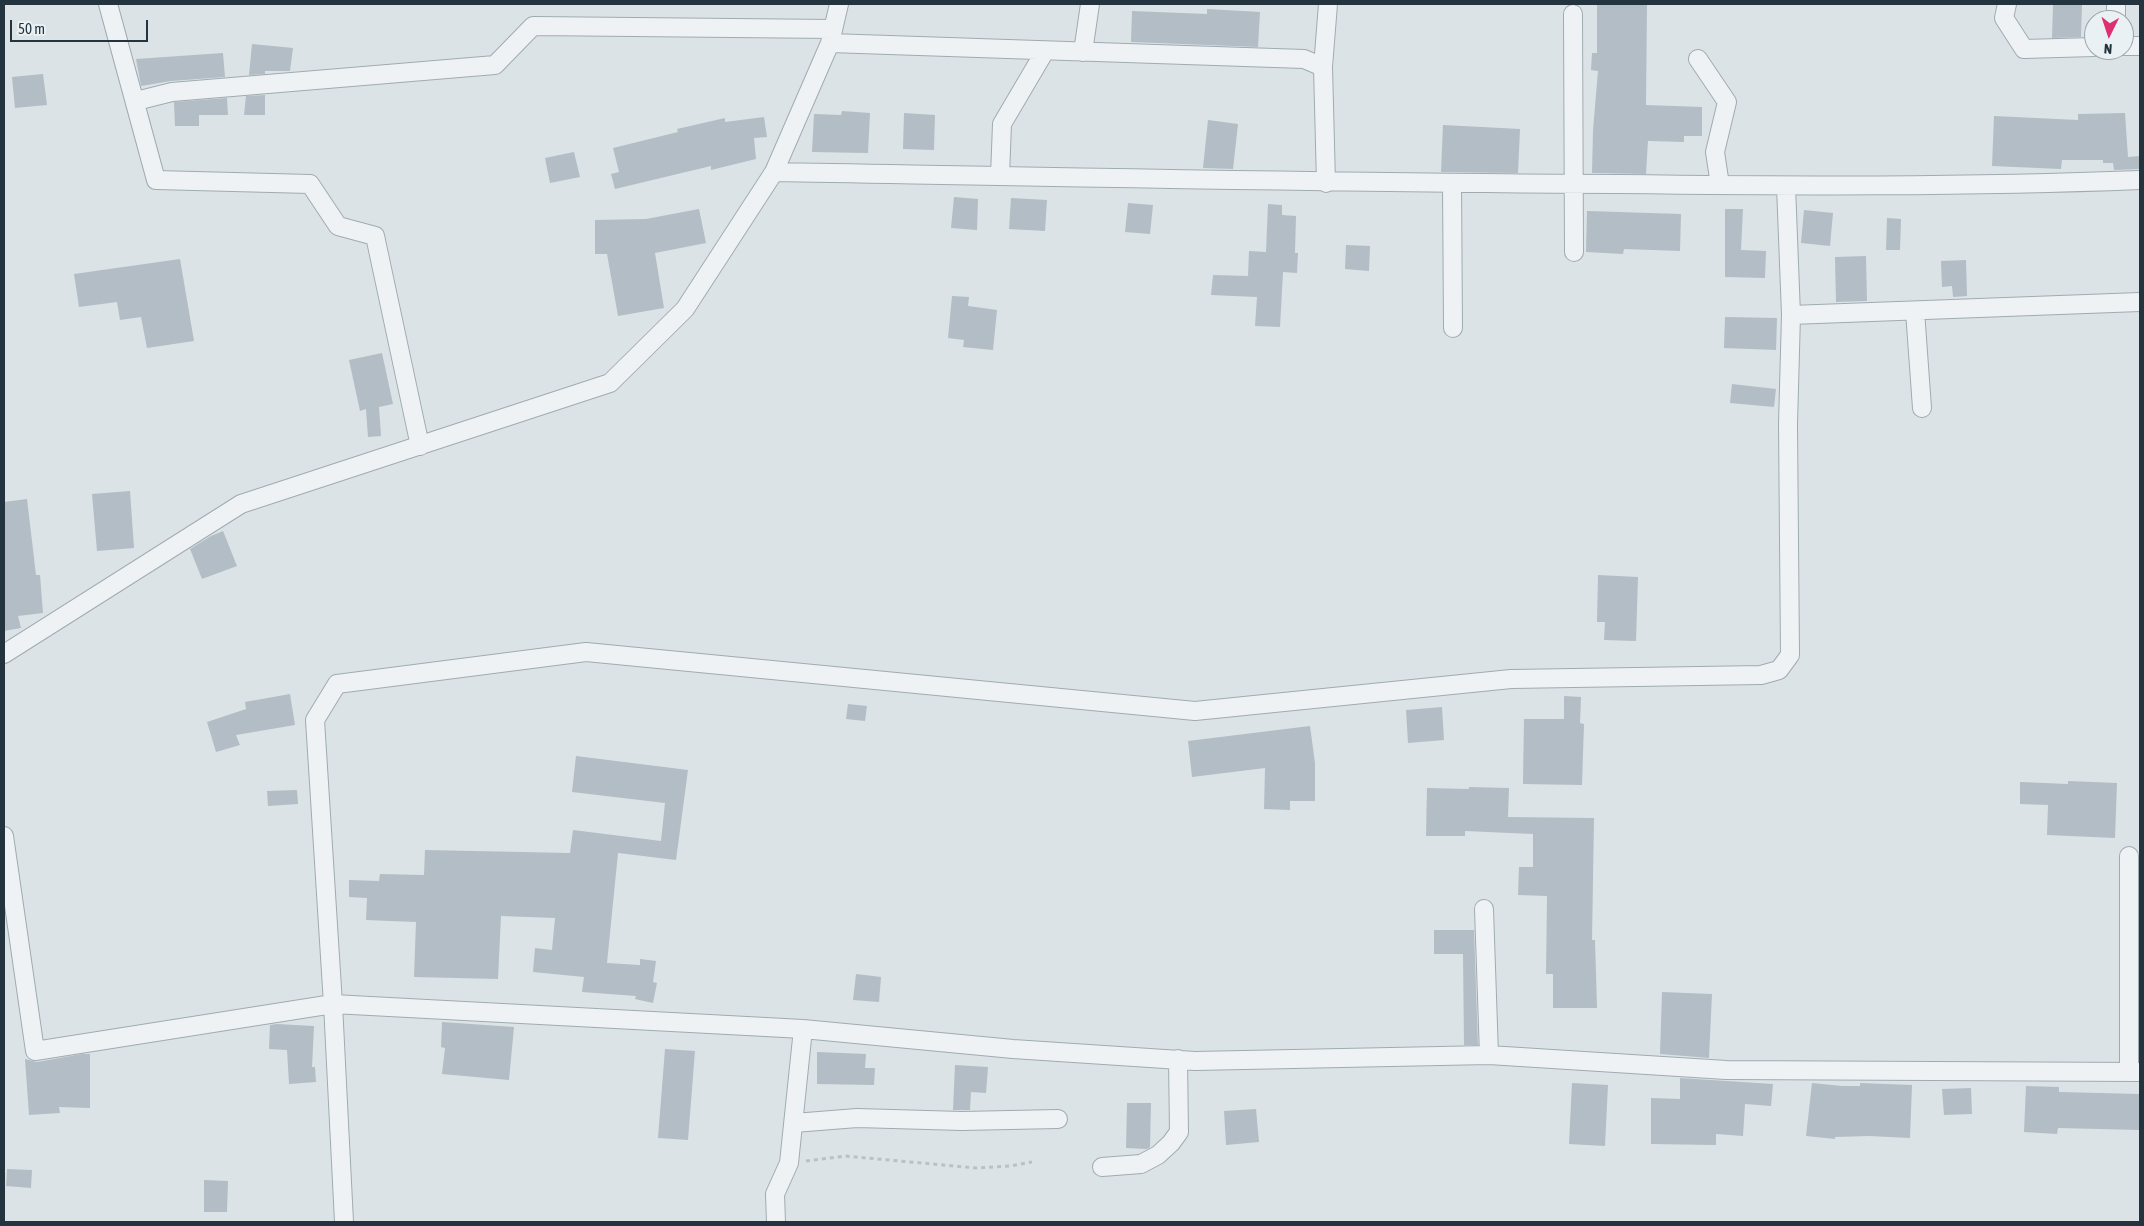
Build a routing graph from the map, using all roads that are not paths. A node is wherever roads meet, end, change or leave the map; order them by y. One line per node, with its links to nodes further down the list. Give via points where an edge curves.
1 (108, 4): 13 (street)
2 (838, 4): 7 (street)
3 (1090, 4): 10 (street)
4 (1328, 4): 12 (street)
5 (2007, 4): 8 (street, via 2004,18 2024,49)
6 (1574, 14): 19 (street)
7 (832, 36): 9 (street); 13 (street, via 533,26 495,65 172,92); 14 (street)
8 (2084, 47)
9 (1045, 51): 10 (street); 15 (street, via 1002,124)
10 (1083, 52): 12 (street, via 1304,59)
11 (1698, 59): 20 (street, via 1727,102 1715,152)
12 (1323, 66): 17 (street)
13 (136, 101): 28 (street, via 156,180 310,184 338,226 375,236)
14 (774, 172): 15 (street); 28 (street, via 685,308 610,383)
15 (1000, 176): 17 (street)
16 (2140, 180): 21 (street)
17 (1326, 183): 18 (street)
18 (1452, 183): 19 (street); 26 (street)
19 (1573, 184): 20 (street); 22 (street)
20 (1720, 185): 21 (street)
21 (1786, 186): 25 (street)
22 (1574, 252)
23 (2140, 302): 24 (street)
24 (1915, 311): 25 (street); 27 (street)
25 (1791, 315): 33 (street, via 1788,424 1790,655 1779,670 1761,675 1510,679 1195,711 586,652 337,684 315,720)
26 (1453, 328)
27 (1922, 408)
28 (420, 446): 29 (street, via 242,504)
29 (4, 654)
30 (4, 836): 33 (street, via 35,1051)
31 (2129, 856): 37 (street)
32 (1484, 909): 35 (street)
33 (333, 1004): 34 (street); 41 (street)
34 (803, 1029): 36 (street, via 1013,1049); 39 (street)
35 (1489, 1055): 36 (street); 37 (street, via 1726,1070)
36 (1178, 1060): 40 (street, via 1179,1132 1158,1155 1141,1164)
37 (2135, 1072)
38 (1058, 1119): 39 (street, via 857,1118)
39 (794, 1123): 42 (street, via 789,1163 775,1194)
40 (1102, 1166)
41 (344, 1222)
42 (776, 1222)

